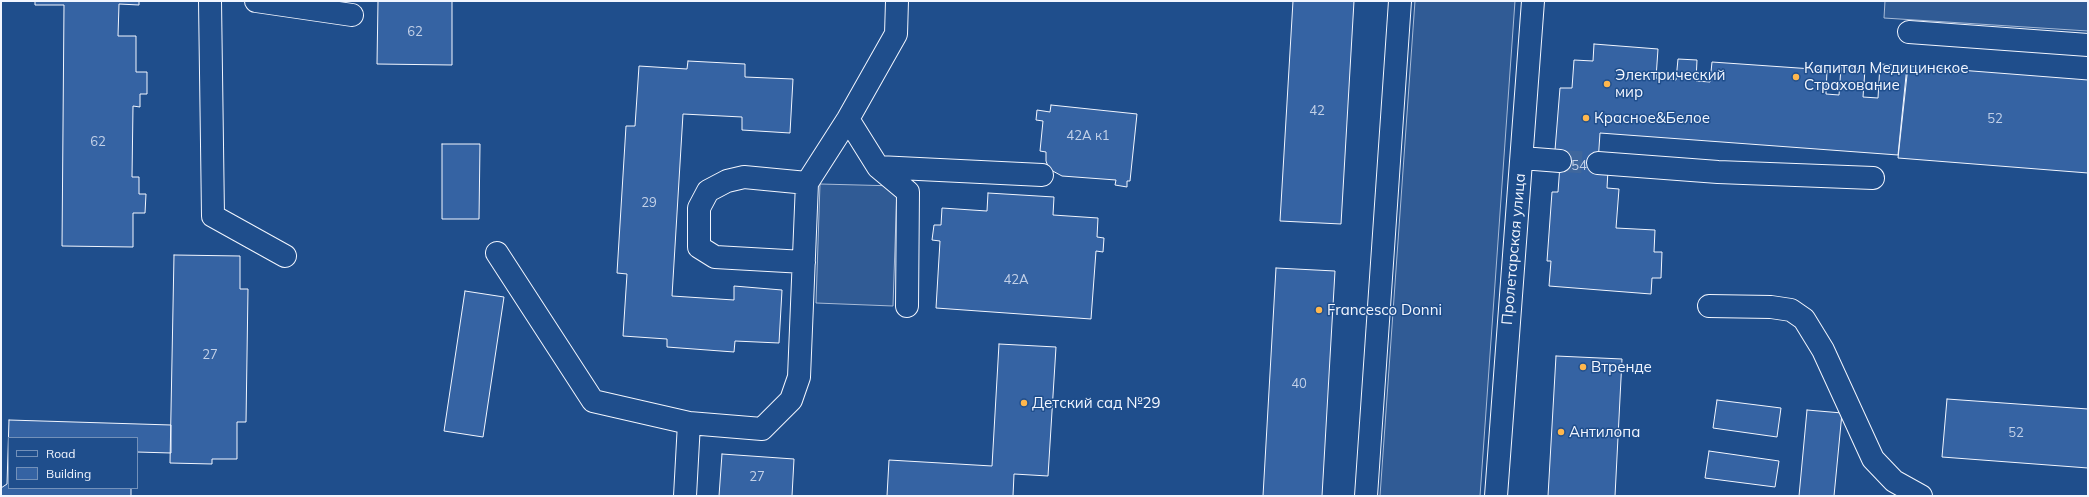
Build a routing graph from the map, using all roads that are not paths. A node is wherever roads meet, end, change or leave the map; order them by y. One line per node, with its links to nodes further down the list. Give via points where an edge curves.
1 (210, 1): 18 (street, via 213,216)
2 (256, 1): 6 (street)
3 (897, 1): 9 (street, via 896,34)
4 (1400, 1): 24 (street)
5 (1533, 1): 10 (street, Пролетарская улица)
6 (352, 15)
7 (1909, 32): 8 (street)
8 (2088, 45)
9 (848, 119): 13 (street); 16 (street)
10 (1522, 158): 11 (street); 25 (street, Пролетарская улица)
11 (1560, 161)
12 (1598, 163): 15 (street, via 1718,172)
13 (878, 166): 14 (street); 20 (street, via 908,192)
14 (1042, 175)
15 (1873, 178)
16 (807, 183): 19 (street); 19 (street, via 744,178 727,181 708,190 699,208 699,247 715,257)
17 (497, 253): 22 (street, via 593,401)
18 (285, 256)
19 (804, 262): 22 (street, via 799,377 791,400 762,429)
20 (907, 306)
21 (1709, 306): 26 (street, via 1771,307 1790,310 1804,319 1823,350 1873,458 1894,481)
22 (689, 423): 23 (street)
23 (684, 496)
24 (1366, 496)
25 (1496, 496)
26 (1921, 496)

